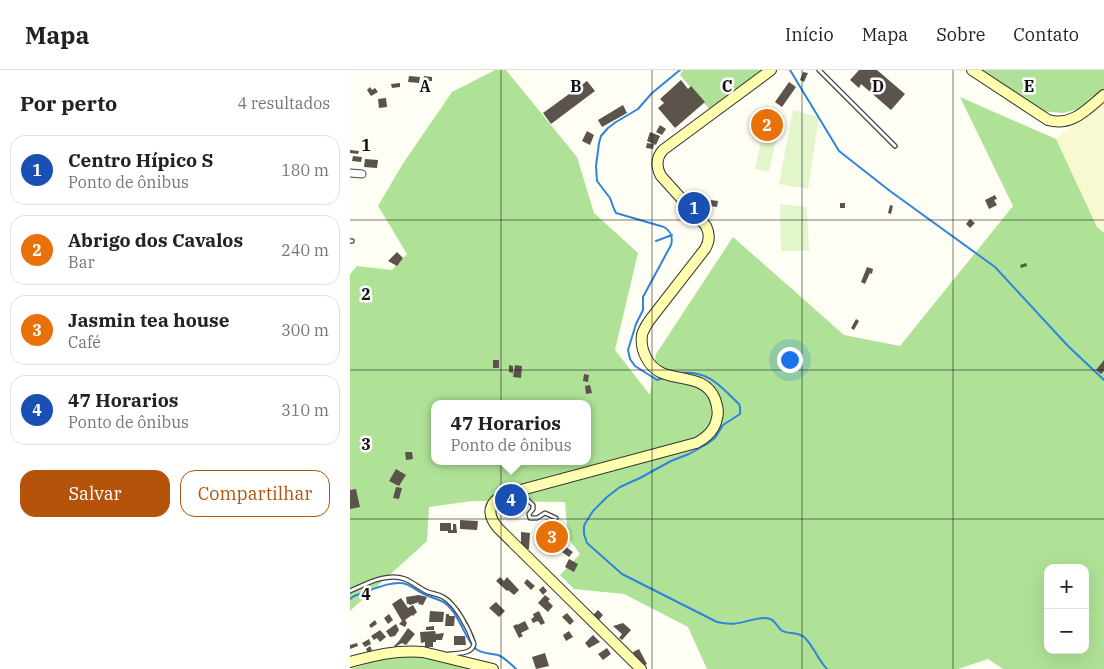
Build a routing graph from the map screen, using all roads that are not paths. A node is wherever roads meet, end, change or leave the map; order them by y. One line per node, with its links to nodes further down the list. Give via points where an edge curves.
1 (772, 70): 8 (main road, via 663,150 657,161 661,176 706,226 709,239 705,249 644,329 642,348 658,371 700,382 711,392 718,410 713,430 696,443)
2 (819, 70): 5 (lane)
3 (972, 70): 4 (main road, via 1048,120 1057,122 1074,119)
4 (1104, 95)
5 (895, 146)
6 (350, 173): 7 (street)
7 (362, 174)
8 (518, 491): 9 (lane, via 534,505 530,518 545,513); 14 (main road, via 495,501 490,510 492,520)
9 (556, 518)
10 (350, 591): 11 (lane, via 376,579 393,577 407,579 419,588 450,601 474,646 467,652)
11 (439, 656): 12 (main road, via 402,651); 13 (main road)
12 (350, 662)
13 (493, 669)
14 (641, 669)

